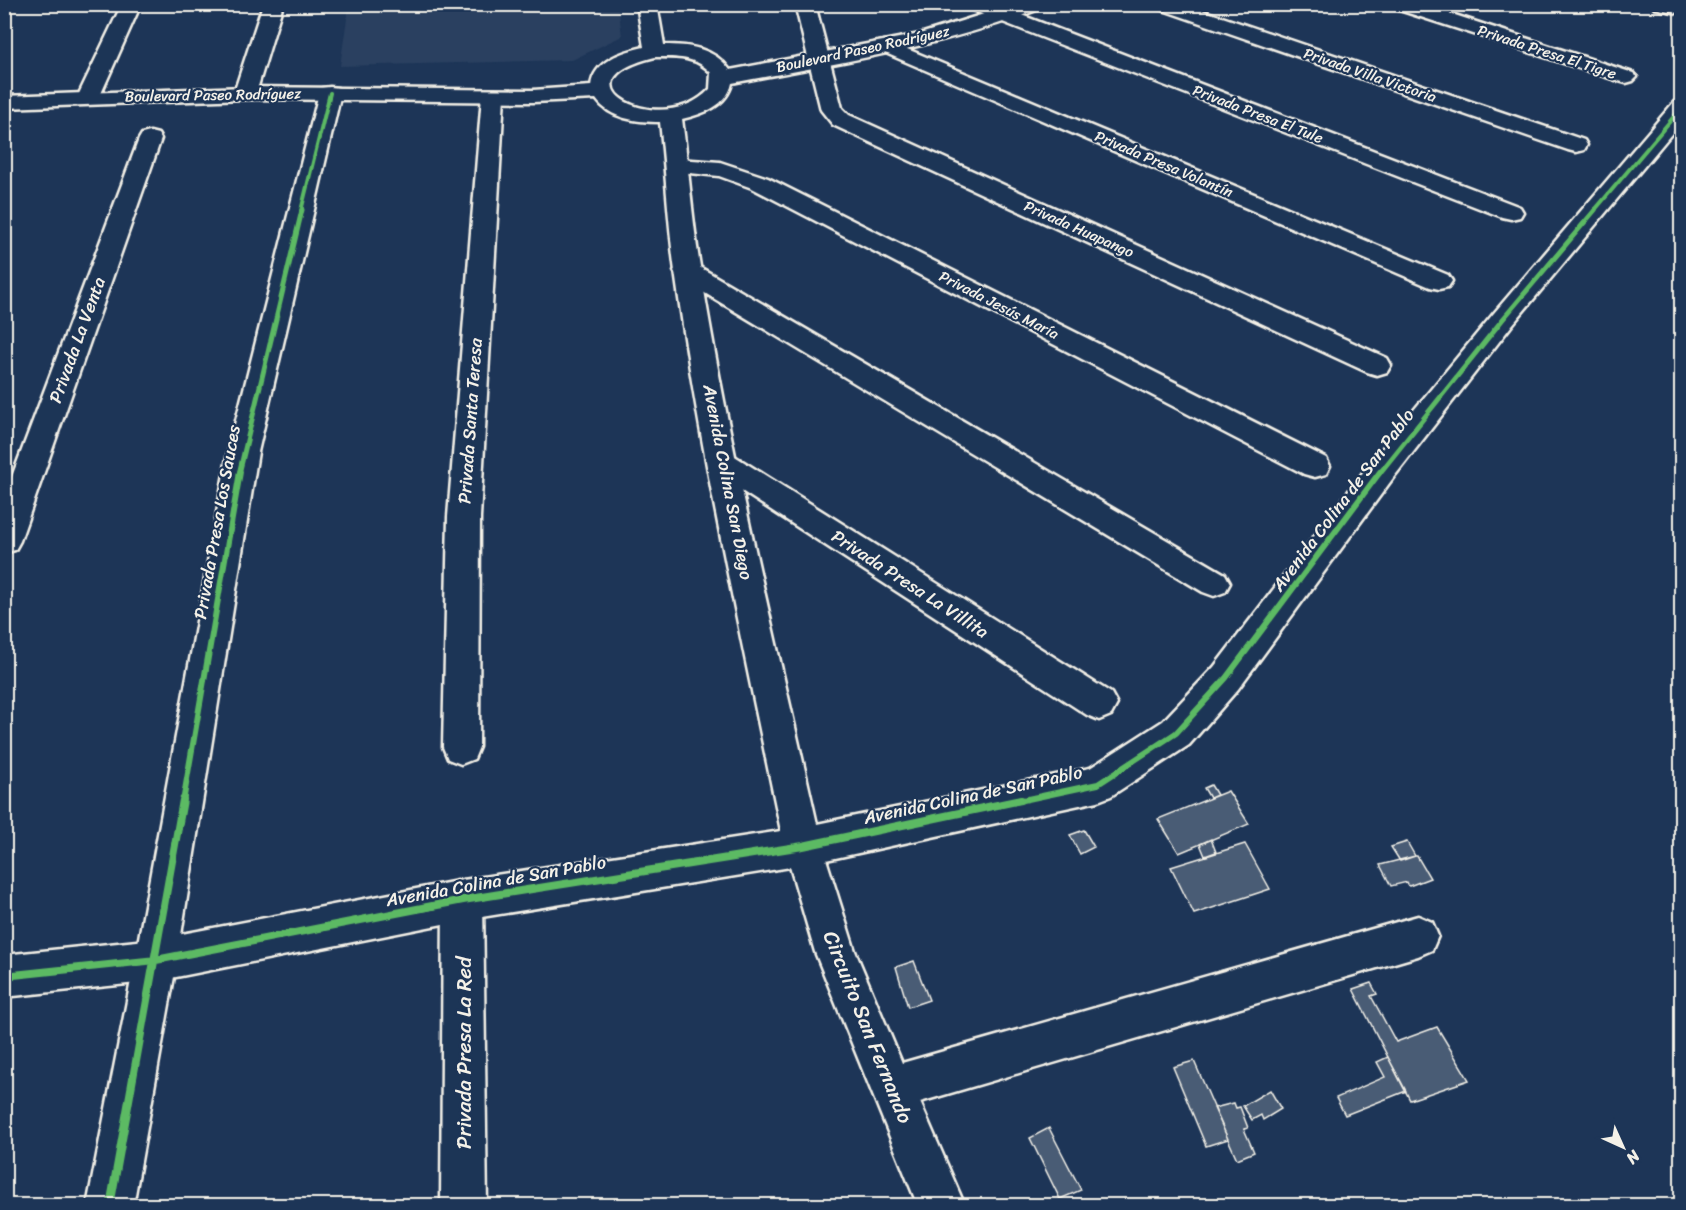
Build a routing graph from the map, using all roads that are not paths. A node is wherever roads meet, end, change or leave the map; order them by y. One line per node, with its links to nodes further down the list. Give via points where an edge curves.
1 (132, 4): 19 (street)
2 (273, 4): 16 (street)
3 (647, 4): 11 (street)
4 (805, 4): 12 (street, Privada Huapango)
5 (974, 4): 9 (street, Privada Presa El Tule)
6 (1035, 4): 9 (street, Boulevard Paseo Rodríguez)
7 (1164, 4): 24 (street, Privada Villa Victoria)
8 (1400, 4): 13 (street, Privada Presa El Tigre)
9 (1005, 17): 10 (street, Boulevard Paseo Rodríguez); 26 (street, Privada Presa El Tule)
10 (888, 47): 12 (street, Boulevard Paseo Rodríguez); 28 (street, Privada Presa Volantín)
11 (655, 51): 14 (street, via 707,59 718,67); 15 (street, via 620,62 608,71 601,81)
12 (817, 60): 14 (street, Boulevard Paseo Rodríguez); 29 (street, Privada Huapango, via 832,110 841,120)
13 (1626, 77)
14 (723, 78): 22 (street, via 720,90 709,101)
15 (601, 92): 18 (street, Boulevard Paseo Rodríguez); 22 (street, via 610,103 625,111 646,116)
16 (245, 93): 17 (street, Boulevard Paseo Rodríguez); 19 (street, Boulevard Paseo Rodríguez)
17 (330, 93): 18 (street, Boulevard Paseo Rodríguez); 39 (street, Privada Presa Los Sauces, via 243,452)
18 (493, 96): 35 (street, Privada Santa Teresa, via 464,517)
19 (88, 98): 20 (street, Boulevard Paseo Rodríguez)
20 (4, 102)
21 (1682, 107): 36 (street, Avenida Colina de San Pablo, via 1503,319 1382,470 1226,678 1176,733 1098,784)
22 (670, 115): 25 (street, Avenida Colina San Diego)
23 (150, 139): 32 (street, Privada La Venta)
24 (1576, 145)
25 (678, 166): 27 (street, Avenida Colina San Diego); 31 (street, Privada Jesús María, via 706,165 731,170 760,183)
26 (1511, 212)
27 (687, 271): 30 (street, Avenida Colina San Diego); 33 (street)
28 (1439, 281)
29 (1377, 365)
30 (722, 463): 34 (street, Privada Presa La Villita); 36 (street, Avenida Colina San Diego)
31 (1315, 466)
32 (4, 541)
33 (1214, 583)
34 (1099, 704)
35 (461, 747)
36 (803, 846): 37 (street, Avenida Colina de San Pablo); 41 (street, Circuito San Fernando, via 835,952)
37 (463, 900): 39 (street, Avenida Colina de San Pablo); 43 (street, Privada Presa La Red)
38 (1418, 936): 41 (street)
39 (156, 960): 40 (street, Avenida Colina de San Pablo); 42 (street, Privada Presa Los Sauces)
40 (4, 976)
41 (891, 1088): 44 (street, Circuito San Fernando)
42 (110, 1206)
43 (464, 1206)
44 (942, 1206)

